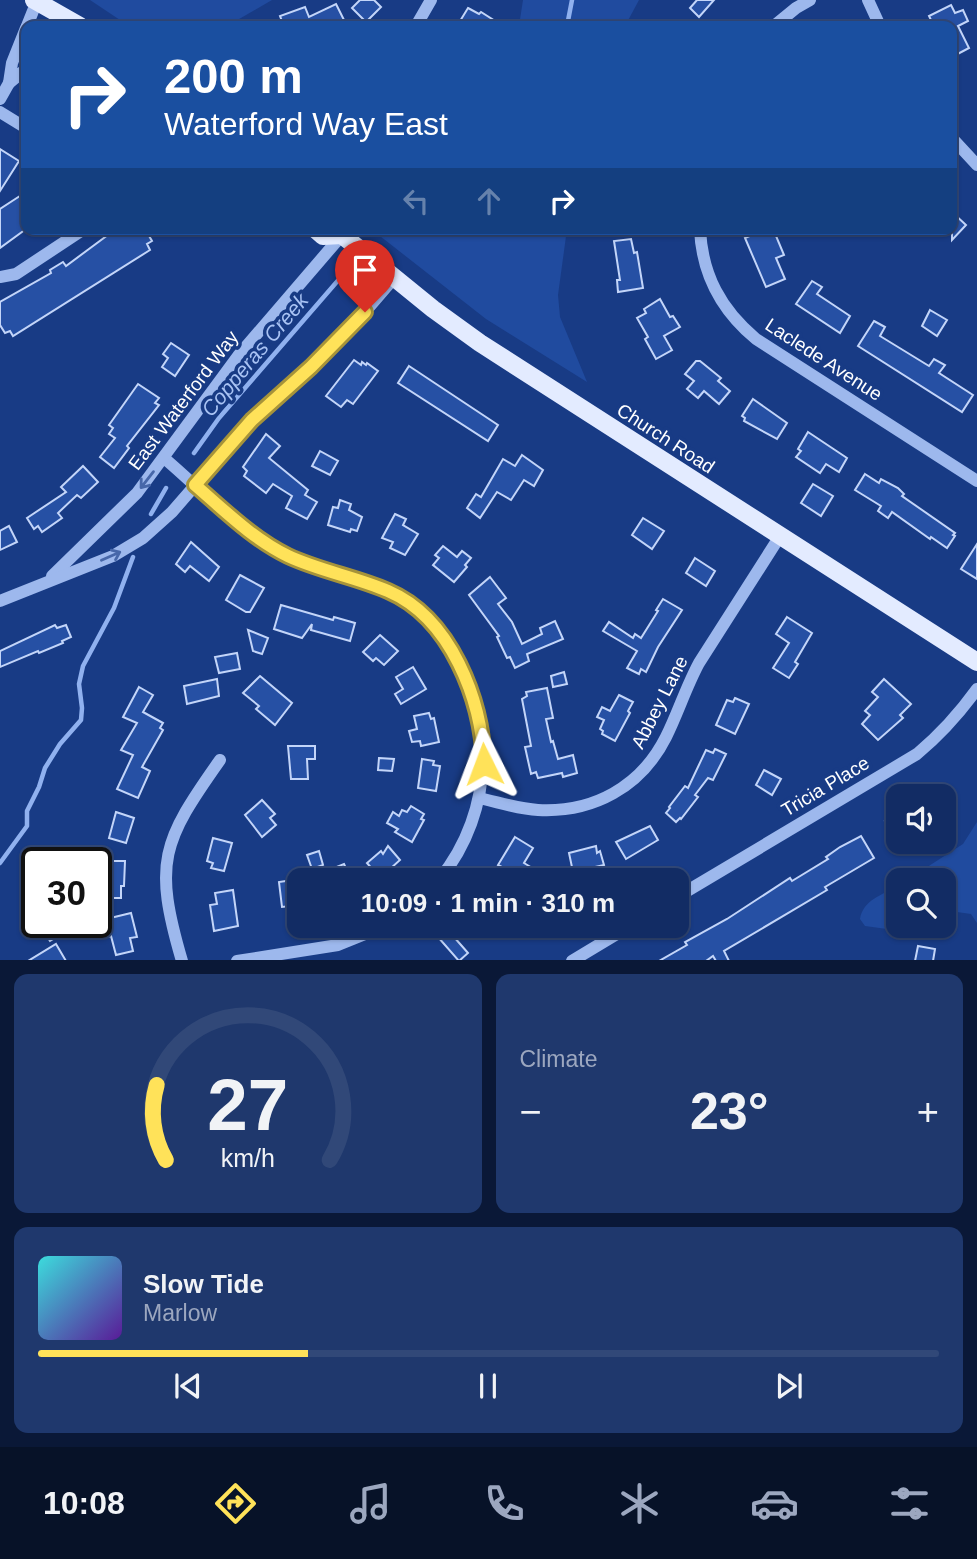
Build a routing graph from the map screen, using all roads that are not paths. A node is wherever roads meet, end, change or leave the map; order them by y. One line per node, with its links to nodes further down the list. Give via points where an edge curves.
1 (431, 0): 7 (street)
2 (810, 0): 8 (street)
3 (868, 0): 9 (street)
4 (49, 8): 5 (street); 6 (main road)
5 (34, 21)
6 (71, 21)
7 (419, 21)
8 (780, 21)
9 (878, 21)
10 (21, 41): 12 (street)
11 (21, 73): 12 (street)
12 (9, 83): 13 (street)
13 (0, 99)
14 (0, 112): 15 (street)
15 (21, 125)
16 (957, 143): 17 (street)
17 (977, 165)
18 (75, 235): 22 (street, via 16,274)
19 (338, 235): 24 (street, East Waterford Way, via 238,356)
20 (344, 235): 23 (main road, Church Road)
21 (700, 235): 25 (street, Laclede Avenue, via 707,274 721,302 742,327)
22 (0, 277)
23 (394, 278): 26 (street, via 351,328 252,420); 27 (main road, Church Road, via 480,343)
24 (164, 458): 26 (street); 28 (street, East Waterford Way, one-way to 28, via 115,516)
25 (977, 481)
26 (195, 485): 28 (street, one-way to 26, via 113,556 144,538); 33 (street, via 268,545 307,564 391,592 427,620 449,647 473,695 483,736)
27 (780, 536): 30 (main road, Church Road); 33 (street, Abbey Lane, via 699,663 666,737 643,771 599,801 561,810 534,810)
28 (47, 581): 29 (street)
29 (0, 601)
30 (977, 662)
31 (977, 689): 35 (street, Tricia Place, via 938,737 917,754)
32 (219, 760): 38 (street, via 182,815 167,854 166,893)
33 (479, 798): 34 (street, via 472,825)
34 (448, 868)
35 (689, 890)
36 (360, 938): 39 (street)
37 (610, 938): 40 (street)
38 (182, 960)
39 (243, 960)
40 (574, 960)

